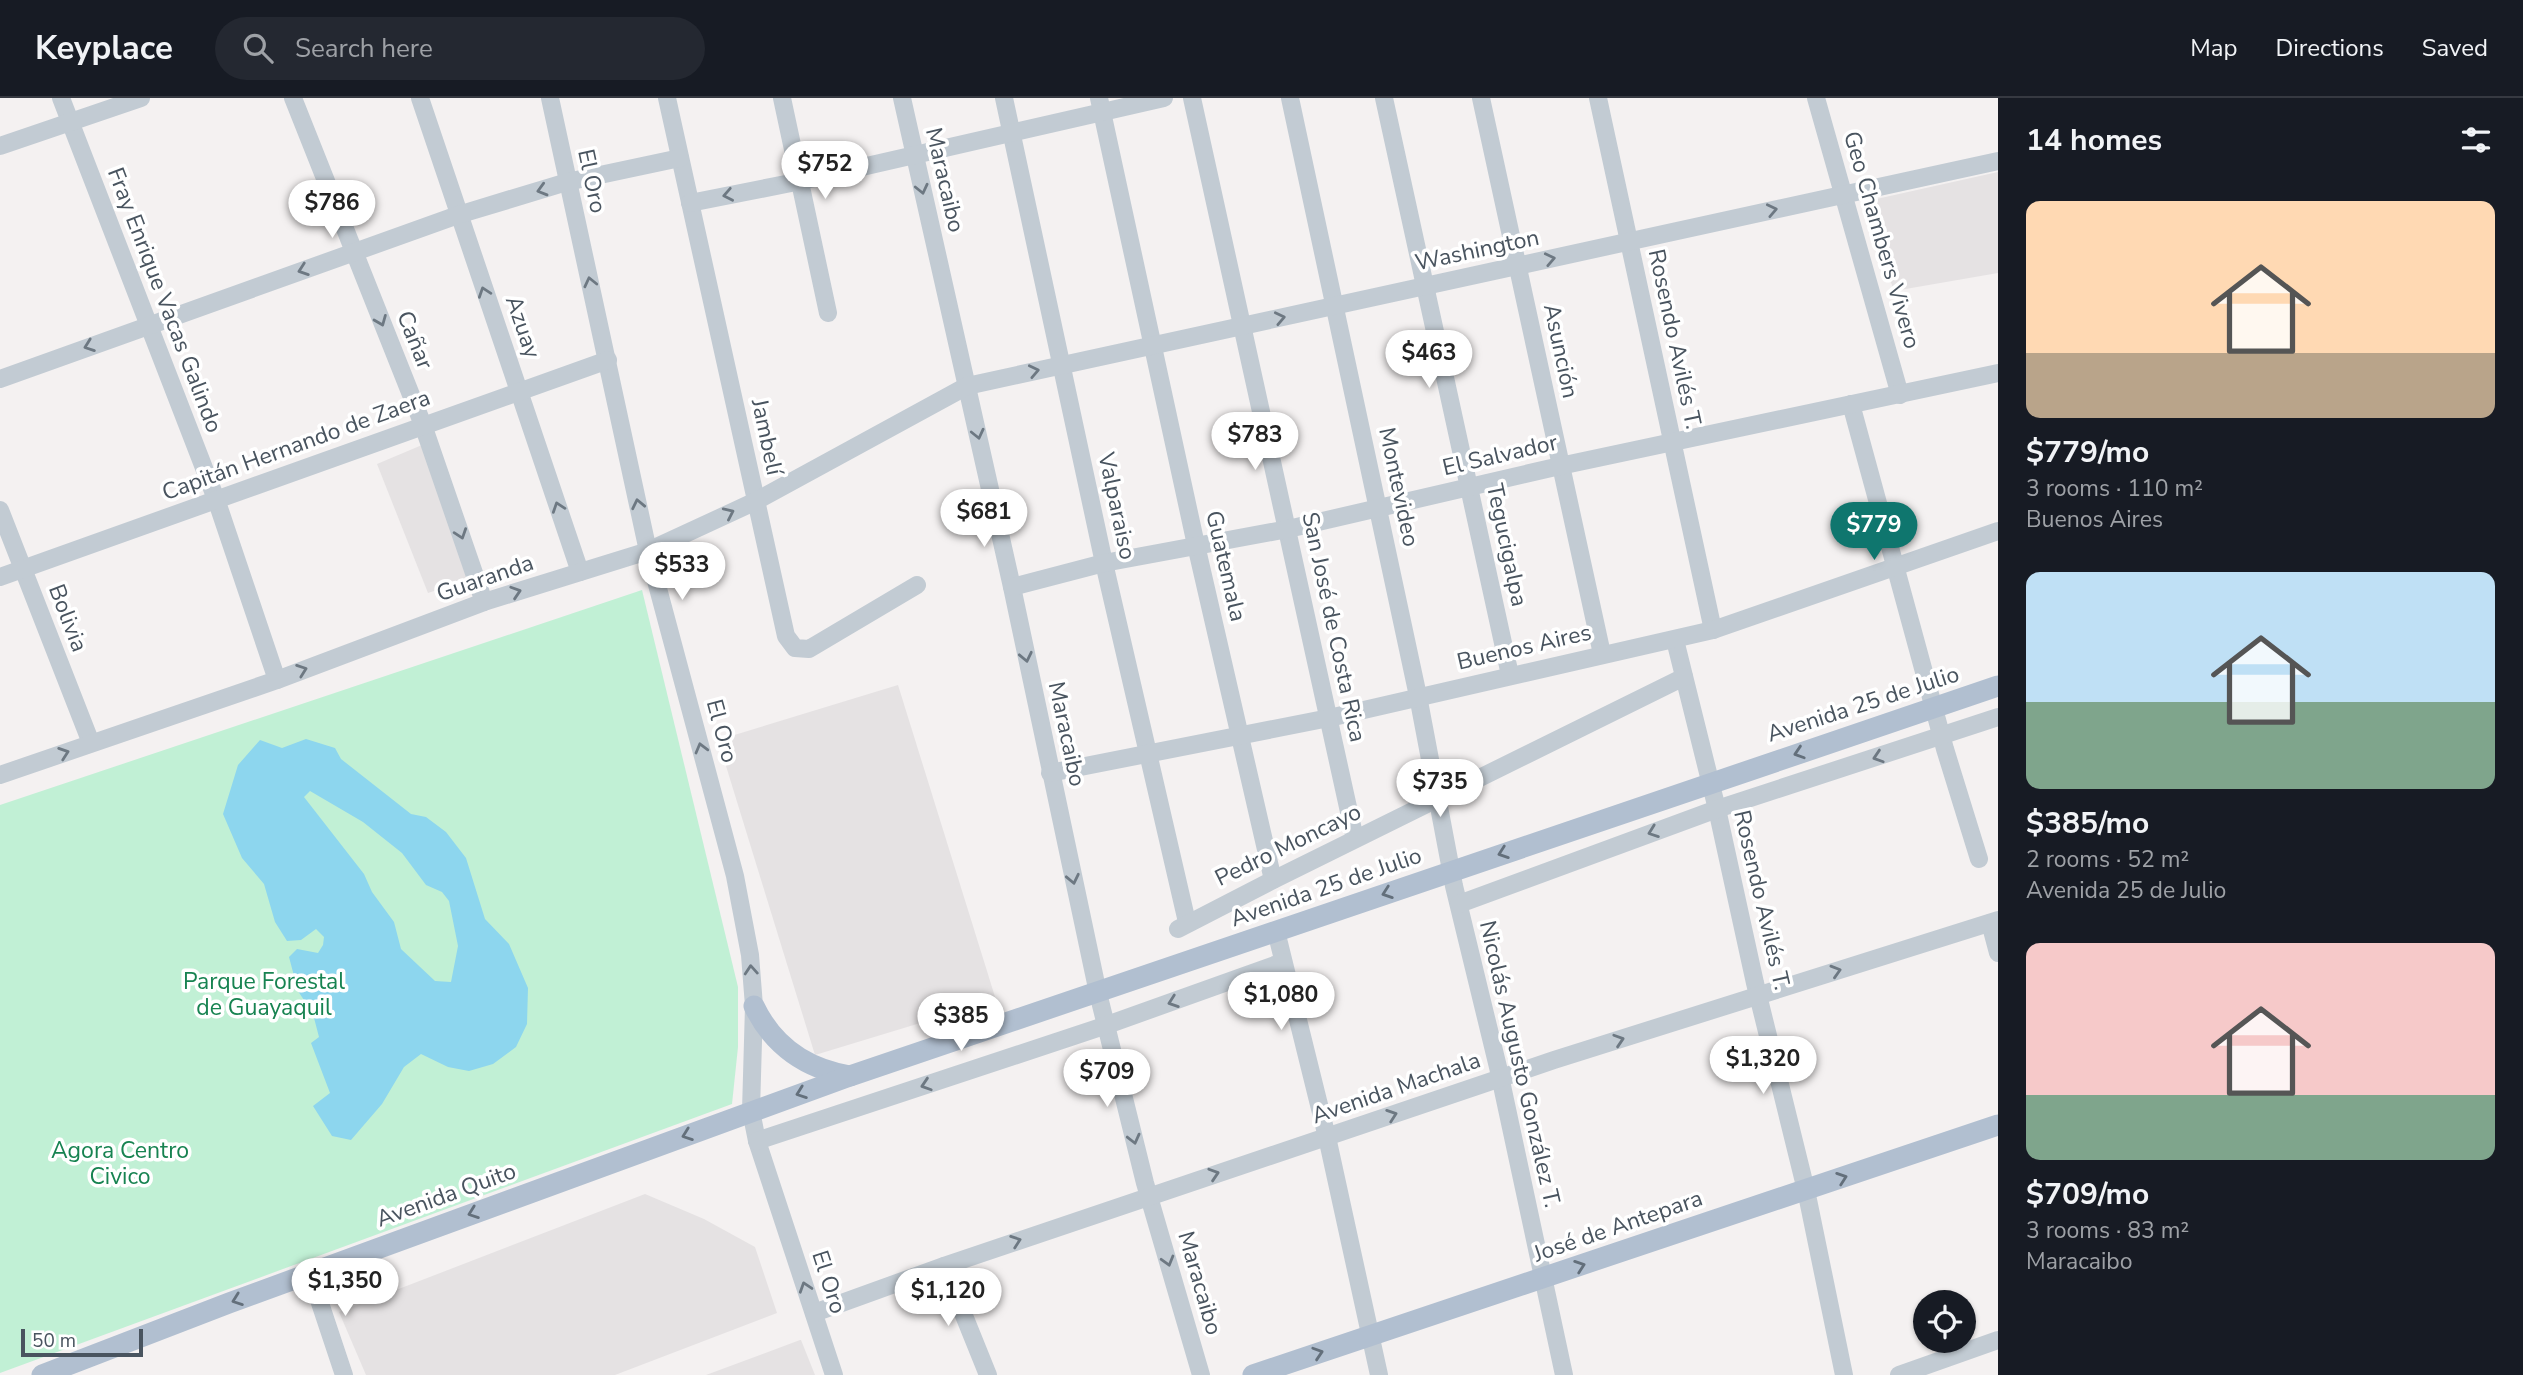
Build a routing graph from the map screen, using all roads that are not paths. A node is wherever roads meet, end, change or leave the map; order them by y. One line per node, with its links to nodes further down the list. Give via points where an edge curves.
1 (61, 98): 18 (street, Fray Enrique Vacas Galindo)
2 (141, 98): 18 (street)
3 (293, 98): 30 (street, Cañar)
4 (420, 98): 28 (street, Azuay)
5 (550, 98): 25 (street, El Oro)
6 (667, 98): 22 (street, Jambelí)
7 (782, 98): 24 (street)
8 (902, 98): 21 (street, Maracaibo)
9 (1004, 98): 19 (street, Valparaiso)
10 (1164, 98): 17 (street)
11 (1192, 98): 36 (street, San José de Costa Rica)
12 (1290, 98): 33 (street, Montevideo)
13 (1384, 98): 32 (street, Tegucigalpa)
14 (1481, 98): 31 (street, Asunción)
15 (1598, 98): 29 (street, Rosendo Avilés T.)
16 (1816, 98): 26 (street, Geo Chambers Vivero)
17 (1101, 105): 19 (street); 37 (street, Guatemala)
18 (70, 123): 20 (street); 35 (street, Fray Enrique Vacas Galindo)
19 (1012, 132): 21 (street); 39 (street, Valparaiso)
20 (0, 146)
21 (914, 153): 24 (street); 42 (street, Maracaibo, one-way to 42)
22 (680, 158): 25 (street); 27 (street, Jambelí)
23 (1998, 161): 26 (street, Washington)
24 (801, 181): 27 (street, one-way to 27); 34 (street)
25 (567, 183): 28 (street, one-way to 28); 38 (street, El Oro, one-way to 25)
26 (1844, 195): 29 (street, Washington, one-way to 26); 44 (street, Geo Chambers Vivero)
27 (690, 203): 51 (street, Jambelí)
28 (458, 215): 30 (street); 43 (street, Azuay, one-way to 28)
29 (1629, 242): 31 (street, Washington, one-way to 29); 47 (street, Rosendo Avilés T.)
30 (354, 252): 35 (street, one-way to 35); 46 (street, Cañar, one-way to 46)
31 (1518, 266): 32 (street, Washington); 48 (street, Asunción)
32 (1425, 286): 33 (street, Washington); 49 (street, Tegucigalpa)
33 (1335, 306): 36 (street, Washington, one-way to 33); 52 (street, Montevideo)
34 (828, 313)
35 (149, 324): 41 (street, one-way to 41); 50 (street, Fray Enrique Vacas Galindo)
36 (1243, 326): 37 (street, Washington); 54 (street, San José de Costa Rica)
37 (1153, 345): 39 (street, Washington); 56 (street, Guatemala)
38 (608, 360): 43 (street, Capitán Hernando de Zaera); 57 (street, El Oro, one-way to 38)
39 (1063, 365): 42 (street, Washington, one-way to 39); 58 (street, Valparaiso)
40 (1998, 373): 44 (street, El Salvador)
41 (0, 379)
42 (967, 386): 51 (street, Guaranda); 64 (street, Maracaibo, one-way to 64)
43 (519, 392): 46 (street, Capitán Hernando de Zaera); 61 (street, Azuay, one-way to 43)
44 (1900, 395): 45 (street, El Salvador)
45 (1851, 404): 47 (street, El Salvador); 59 (street)
46 (423, 425): 50 (street, Capitán Hernando de Zaera); 65 (street, Cañar, one-way to 65)
47 (1672, 444): 48 (street, El Salvador); 66 (street, Rosendo Avilés T.)
48 (1560, 466): 49 (street, El Salvador); 68 (street, Asunción)
49 (1470, 486): 52 (street, El Salvador); 69 (street, Tegucigalpa)
50 (216, 499): 60 (street, Capitán Hernando de Zaera); 71 (street, Fray Enrique Vacas Galindo)
51 (756, 501): 57 (street, Guaranda, one-way to 51); 63 (street, Jambelí, via 786,636 795,648 809,649)
52 (1378, 508): 54 (street, El Salvador); 73 (street, Montevideo)
53 (0, 510): 60 (street, Bolivia)
54 (1287, 529): 56 (street, El Salvador); 76 (street, San José de Costa Rica)
55 (1998, 531): 59 (street, Buenos Aires)
56 (1196, 545): 58 (street, El Salvador); 77 (street, Guatemala)
57 (648, 551): 61 (street, Guaranda); 97 (street, El Oro, one-way to 57, via 735,876)
58 (1104, 563): 64 (street, El Salvador); 80 (street, Valparaiso)
59 (1895, 566): 66 (street, Buenos Aires); 74 (street)
60 (23, 569): 62 (street, Capitán Hernando de Zaera); 79 (street, Bolivia)
61 (580, 572): 65 (street, Guaranda, one-way to 61)
62 (0, 577)
63 (917, 585)
64 (1012, 587): 81 (street, Maracaibo, one-way to 81)
65 (484, 602): 71 (street, Guaranda, one-way to 65)
66 (1713, 631): 67 (street, Buenos Aires)
67 (1675, 640): 68 (street, Buenos Aires); 70 (street, Rosendo Avilés T.)
68 (1602, 654): 69 (street, Buenos Aires)
69 (1510, 675): 73 (street, Buenos Aires)
70 (1684, 677): 83 (street, Rosendo Avilés T.); 84 (street, Pedro Moncayo)
71 (277, 680): 79 (street, Guaranda)
72 (1998, 686): 74 (main road, Avenida 25 de Julio)
73 (1418, 696): 76 (street, Buenos Aires); 84 (street, Montevideo)
74 (1934, 708): 78 (street); 83 (main road, Avenida 25 de Julio, one-way to 83)
75 (1998, 717): 78 (street, Avenida 25 de Julio)
76 (1329, 718): 77 (street, Buenos Aires); 86 (street, San José de Costa Rica)
77 (1239, 736): 80 (street, Buenos Aires); 88 (street, Guatemala)
78 (1942, 736): 85 (street, Avenida 25 de Julio, one-way to 85); 87 (street)
79 (91, 743): 82 (street, Guaranda, one-way to 79)
80 (1147, 753): 81 (street, Buenos Aires); 91 (street, Valparaiso)
81 (1050, 773): 95 (street, Maracaibo, one-way to 95)
82 (0, 775)
83 (1710, 782): 85 (street, Rosendo Avilés T.); 89 (main road, Avenida 25 de Julio, one-way to 89)
84 (1439, 798): 86 (street, Pedro Moncayo); 89 (street, Montevideo)
85 (1717, 809): 89 (street, Avenida 25 de Julio, one-way to 89); 96 (street, Rosendo Avilés T.)
86 (1355, 839): 88 (street, Pedro Moncayo)
87 (1979, 859)
88 (1273, 880): 91 (street, Pedro Moncayo)
89 (1455, 887): 92 (main road, Avenida 25 de Julio, one-way to 92); 100 (street, Nicolás Augusto González T.)
90 (1994, 922): 93 (street); 96 (street, Avenida Machala, one-way to 90)
91 (1182, 925)
92 (1276, 931): 94 (street); 95 (main road, Avenida 25 de Julio)
93 (1998, 953)
94 (1283, 962): 98 (street, one-way to 98); 103 (street)
95 (1098, 993): 98 (street, Maracaibo); 99 (main road, Avenida 25 de Julio)
96 (1758, 996): 100 (street, Avenida Machala, one-way to 96); 105 (street, Rosendo Avilés T.)
97 (754, 1006): 99 (main road, via 770,1032 793,1054 820,1069); 101 (street, El Oro)
98 (1107, 1025): 104 (street, one-way to 104); 106 (street, Maracaibo, one-way to 106)
99 (850, 1076): 101 (main road, Avenida 25 de Julio, one-way to 101)
100 (1500, 1079): 103 (street, Avenida Machala, one-way to 100); 109 (street, Nicolás Augusto González T.)
101 (751, 1111): 104 (street, El Oro); 108 (main road, Avenida Quito, one-way to 108)
102 (1998, 1125): 105 (main road, José de Antepara, one-way to 102)
103 (1327, 1137): 106 (street, Avenida Machala, one-way to 103); 111 (street)
104 (757, 1141): 110 (street, El Oro, one-way to 104)
105 (1806, 1190): 109 (main road, José de Antepara, one-way to 105); 121 (street, Rosendo Avilés T.)
106 (1149, 1196): 107 (street, Avenida Machala, one-way to 106); 117 (street, Maracaibo, one-way to 117)
107 (944, 1266): 110 (street, Avenida Machala); 116 (street)
108 (310, 1273): 113 (main road, Avenida Quito, one-way to 113); 114 (street)
109 (1544, 1279): 111 (main road, José de Antepara); 120 (street, Nicolás Augusto González T.)
110 (814, 1313): 115 (street, El Oro)
111 (1370, 1336): 118 (main road, José de Antepara, one-way to 111); 119 (street)
112 (1998, 1340): 122 (street)
113 (42, 1375)
114 (344, 1375)
115 (834, 1375)
116 (988, 1375)
117 (1201, 1375)
118 (1253, 1375)
119 (1379, 1375)
120 (1564, 1375)
121 (1844, 1375)
122 (1899, 1375)

